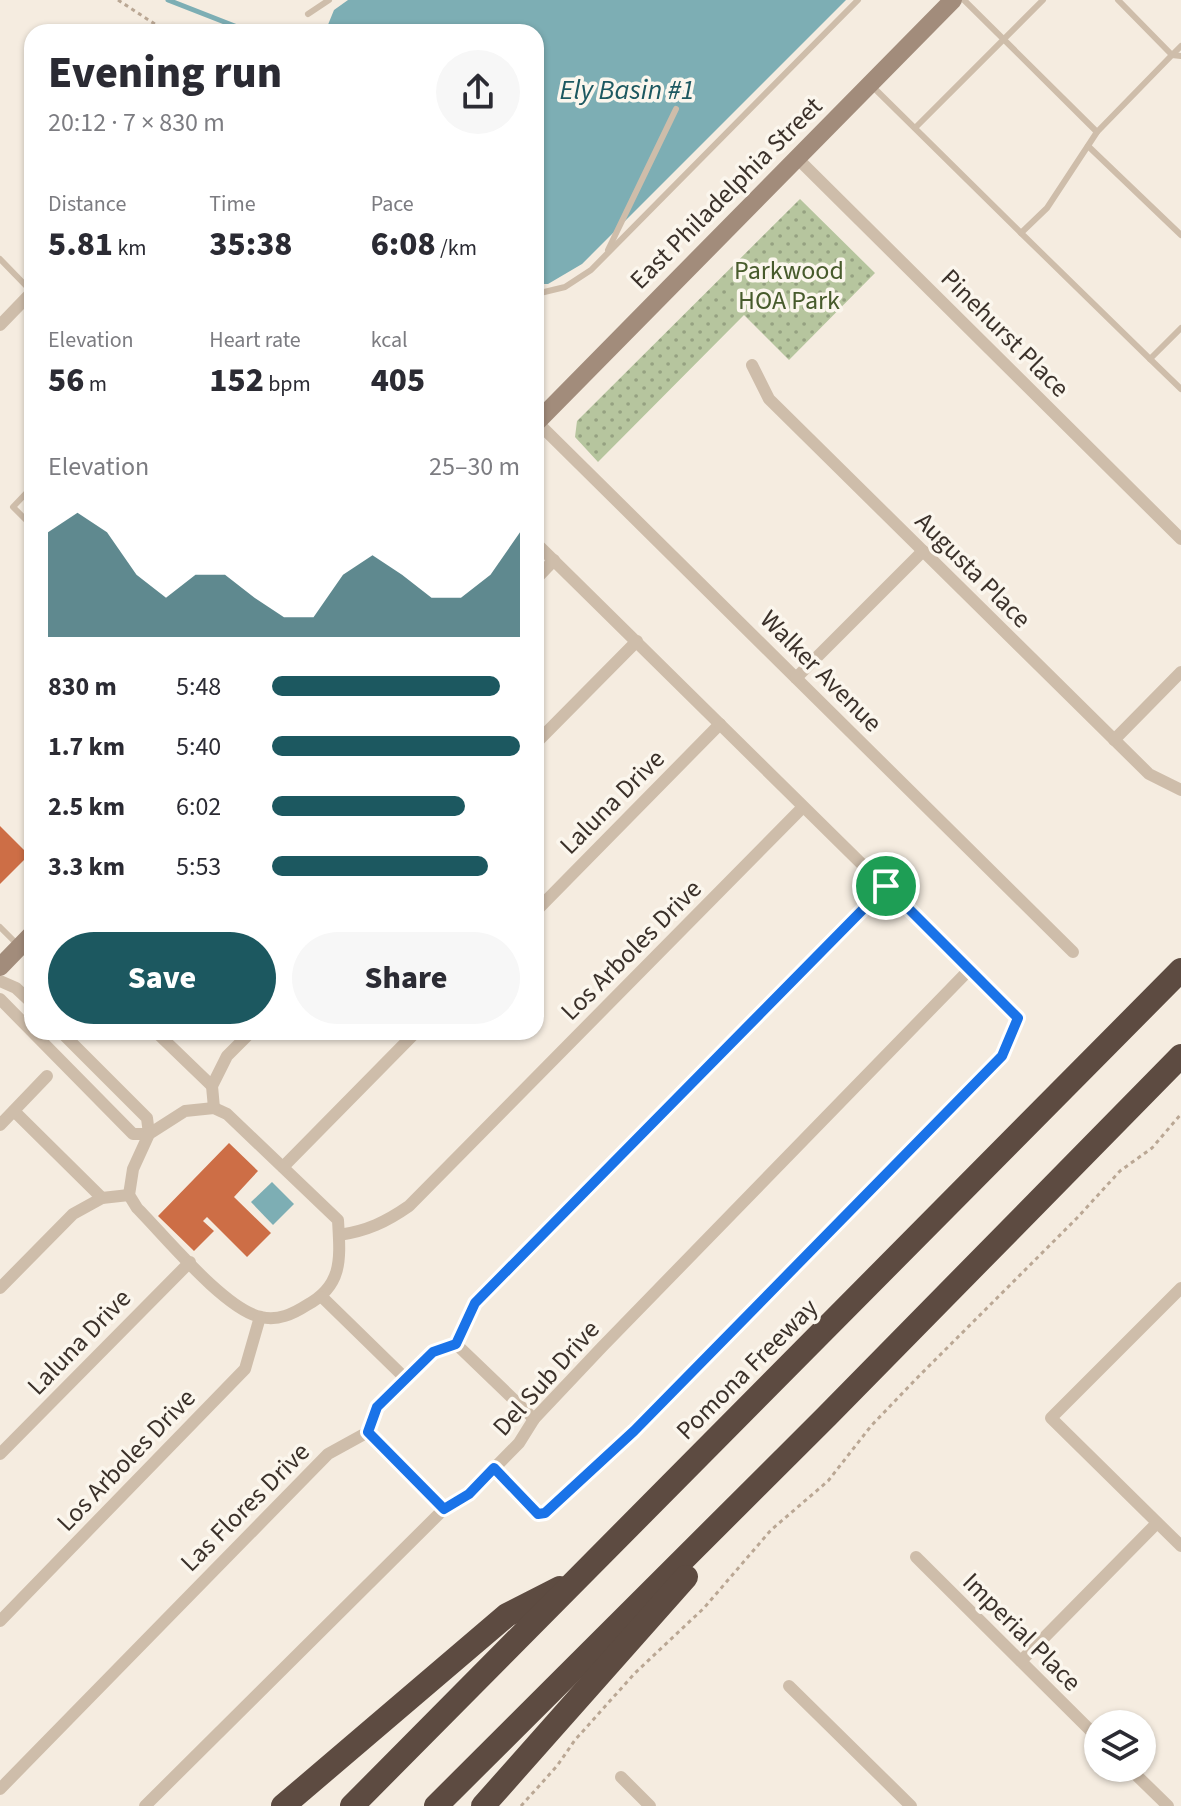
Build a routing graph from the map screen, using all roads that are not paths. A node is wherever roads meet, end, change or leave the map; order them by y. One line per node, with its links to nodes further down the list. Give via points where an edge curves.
1 (329, 0): 7 (lane)
2 (858, 0): 20 (lane)
3 (953, 0): 12 (street, East Philadelphia Street)
4 (964, 0): 8 (lane)
5 (1043, 0): 8 (lane)
6 (1118, 0): 10 (lane)
7 (308, 14)
8 (1003, 40): 14 (lane); 15 (lane)
9 (1181, 46): 10 (lane)
10 (1172, 55): 11 (lane); 15 (lane)
11 (1181, 56)
12 (870, 84): 14 (lane); 17 (street, East Philadelphia Street)
13 (676, 109): 20 (lane)
14 (915, 128): 18 (lane)
15 (1097, 132): 16 (lane)
16 (1088, 146): 18 (lane, via 1047,208); 19 (lane)
17 (797, 158): 30 (street, East Philadelphia Street); 34 (street, Pinehurst Place)
18 (1021, 233): 27 (lane)
19 (1181, 235)
20 (605, 255): 23 (lane, via 565,287)
21 (0, 259): 22 (lane)
22 (24, 284)
23 (544, 292)
24 (24, 300): 25 (street)
25 (0, 325)
26 (1181, 328): 27 (lane)
27 (1150, 359): 29 (lane)
28 (752, 365): 36 (street, Augusta Place, via 769,399)
29 (1181, 389)
30 (544, 415)
31 (544, 429): 41 (street, Walker Avenue)
32 (24, 495): 33 (lane, via 13,507)
33 (24, 518)
34 (1181, 539)
35 (544, 551): 37 (street)
36 (923, 551): 41 (street); 44 (street, Augusta Place)
37 (554, 560): 38 (street); 39 (street)
38 (544, 571)
39 (637, 641): 42 (street); 43 (street)
40 (1181, 672): 44 (street)
41 (796, 678): 52 (street, Walker Avenue)
42 (720, 724): 46 (street); 48 (street, Laluna Drive)
43 (544, 735)
44 (1114, 740): 45 (street, Augusta Place, via 1149,774)
45 (1181, 790)
46 (803, 807): 47 (street); 75 (street, Los Arboles Drive, via 409,1206 388,1221)
47 (886, 886): 54 (street); 81 (street, via 475,1303)
48 (544, 903)
49 (0, 927): 50 (lane)
50 (24, 939)
51 (24, 942): 53 (street)
52 (1073, 952)
53 (0, 967)
54 (970, 969): 84 (street, Del Sub Drive); 87 (street, via 1018,1018 1002,1056 634,1431 545,1513 538,1514)
55 (1181, 970): 92 (highway, Pomona Freeway)
56 (0, 981): 57 (street)
57 (24, 996)
58 (0, 999): 59 (street)
59 (24, 1023)
60 (40, 1040): 71 (street, via 133,1134)
61 (69, 1040): 71 (street, via 147,1118)
62 (164, 1040): 67 (street)
63 (243, 1040): 67 (street, via 227,1056)
64 (408, 1040): 72 (street)
65 (1181, 1056): 83 (highway)
66 (47, 1076): 69 (street)
67 (212, 1086): 68 (street)
68 (214, 1108): 71 (street, via 185,1111); 72 (street)
69 (14, 1111): 70 (street); 74 (street)
70 (0, 1125)
71 (149, 1134): 73 (street, via 133,1169)
72 (283, 1167): 75 (street, via 338,1220)
73 (129, 1195): 74 (street); 76 (street)
74 (102, 1198): 77 (street, via 73,1214)
75 (339, 1235): 79 (street, via 340,1265)
76 (190, 1262): 80 (street, via 222,1295); 86 (street, Laluna Drive)
77 (0, 1288)
78 (1181, 1288): 89 (street, via 1051,1418)
79 (322, 1297): 80 (street, via 287,1317); 82 (street)
80 (260, 1317): 93 (street, Los Arboles Drive, via 245,1369)
81 (456, 1344): 82 (street, via 433,1352); 84 (street)
82 (406, 1379): 85 (street, via 377,1407)
83 (827, 1416): 103 (highway); 104 (highway)
84 (534, 1419): 87 (street, Del Sub Drive)
85 (368, 1432): 88 (street); 99 (street, Las Flores Drive, via 328,1454)
86 (0, 1454)
87 (494, 1468): 88 (street, Del Sub Drive, via 469,1494)
88 (444, 1509): 100 (street, Del Sub Drive)
89 (1157, 1523): 90 (street); 94 (street)
90 (1181, 1546)
91 (916, 1557): 94 (street, Imperial Place)
92 (580, 1578): 101 (highway, via 507,1615); 102 (highway, Pomona Freeway)
93 (0, 1621)
94 (1021, 1661): 96 (street, Imperial Place)
95 (789, 1686): 106 (street)
96 (1084, 1724)
97 (621, 1777): 105 (street)
98 (1143, 1782): 107 (street)
99 (0, 1789)
100 (145, 1806)
101 (283, 1806)
102 (352, 1806)
103 (436, 1806)
104 (483, 1806)
105 (650, 1806)
106 (911, 1806)
107 (1168, 1806)

